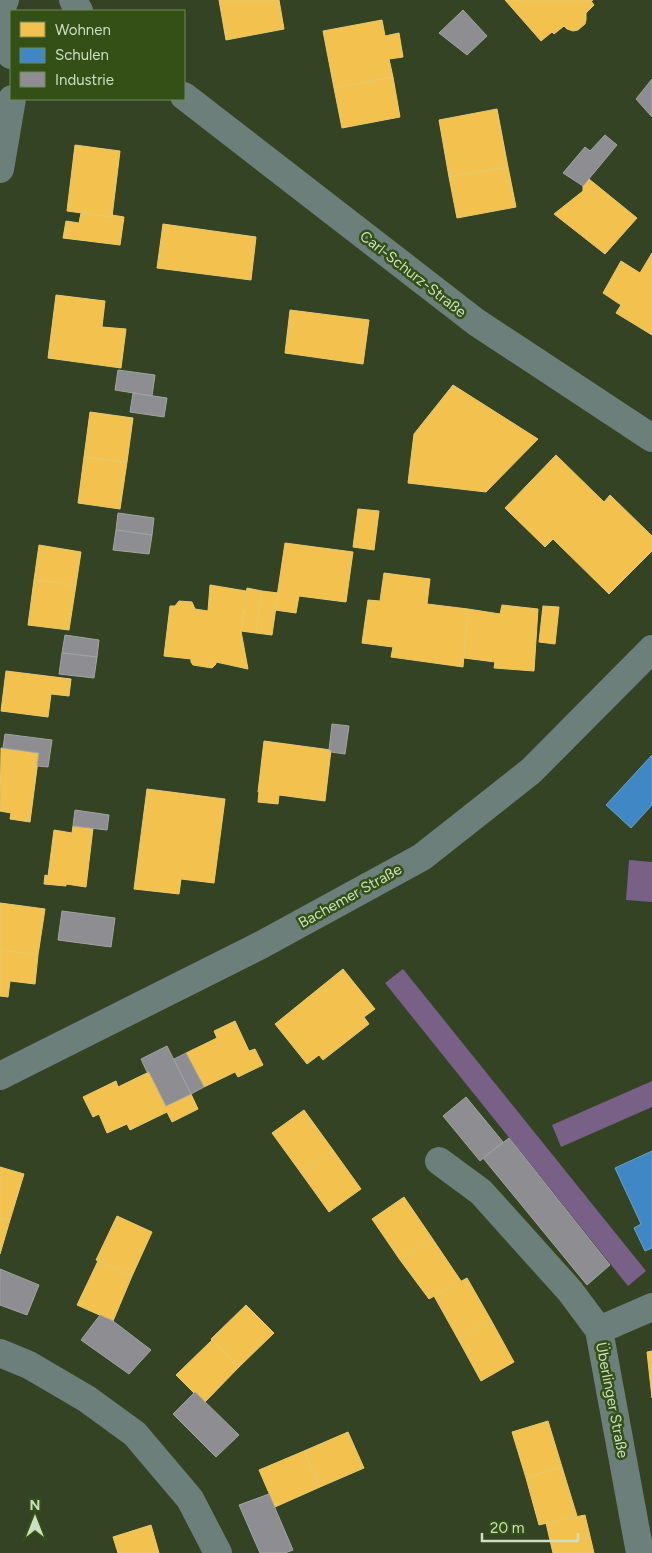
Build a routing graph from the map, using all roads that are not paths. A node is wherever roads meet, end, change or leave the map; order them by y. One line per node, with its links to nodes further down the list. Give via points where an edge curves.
1 (5, 0): 2 (street)
2 (0, 17)
3 (0, 36): 4 (street)
4 (10, 54)
5 (185, 97): 8 (street, Carl-Schurz-Straße, via 476,322)
6 (12, 100): 7 (street)
7 (0, 169)
8 (652, 438)
9 (652, 649): 10 (street, Bachemer Straße, via 531,771 422,857 261,945)
10 (0, 1076)
11 (438, 1161): 13 (street, Überlinger Straße, via 481,1192 570,1291)
12 (652, 1307): 13 (street)
13 (599, 1330): 16 (street, Überlinger Straße)
14 (0, 1353): 15 (street, via 30,1366 87,1399 135,1434 190,1499)
15 (218, 1553)
16 (640, 1553)

